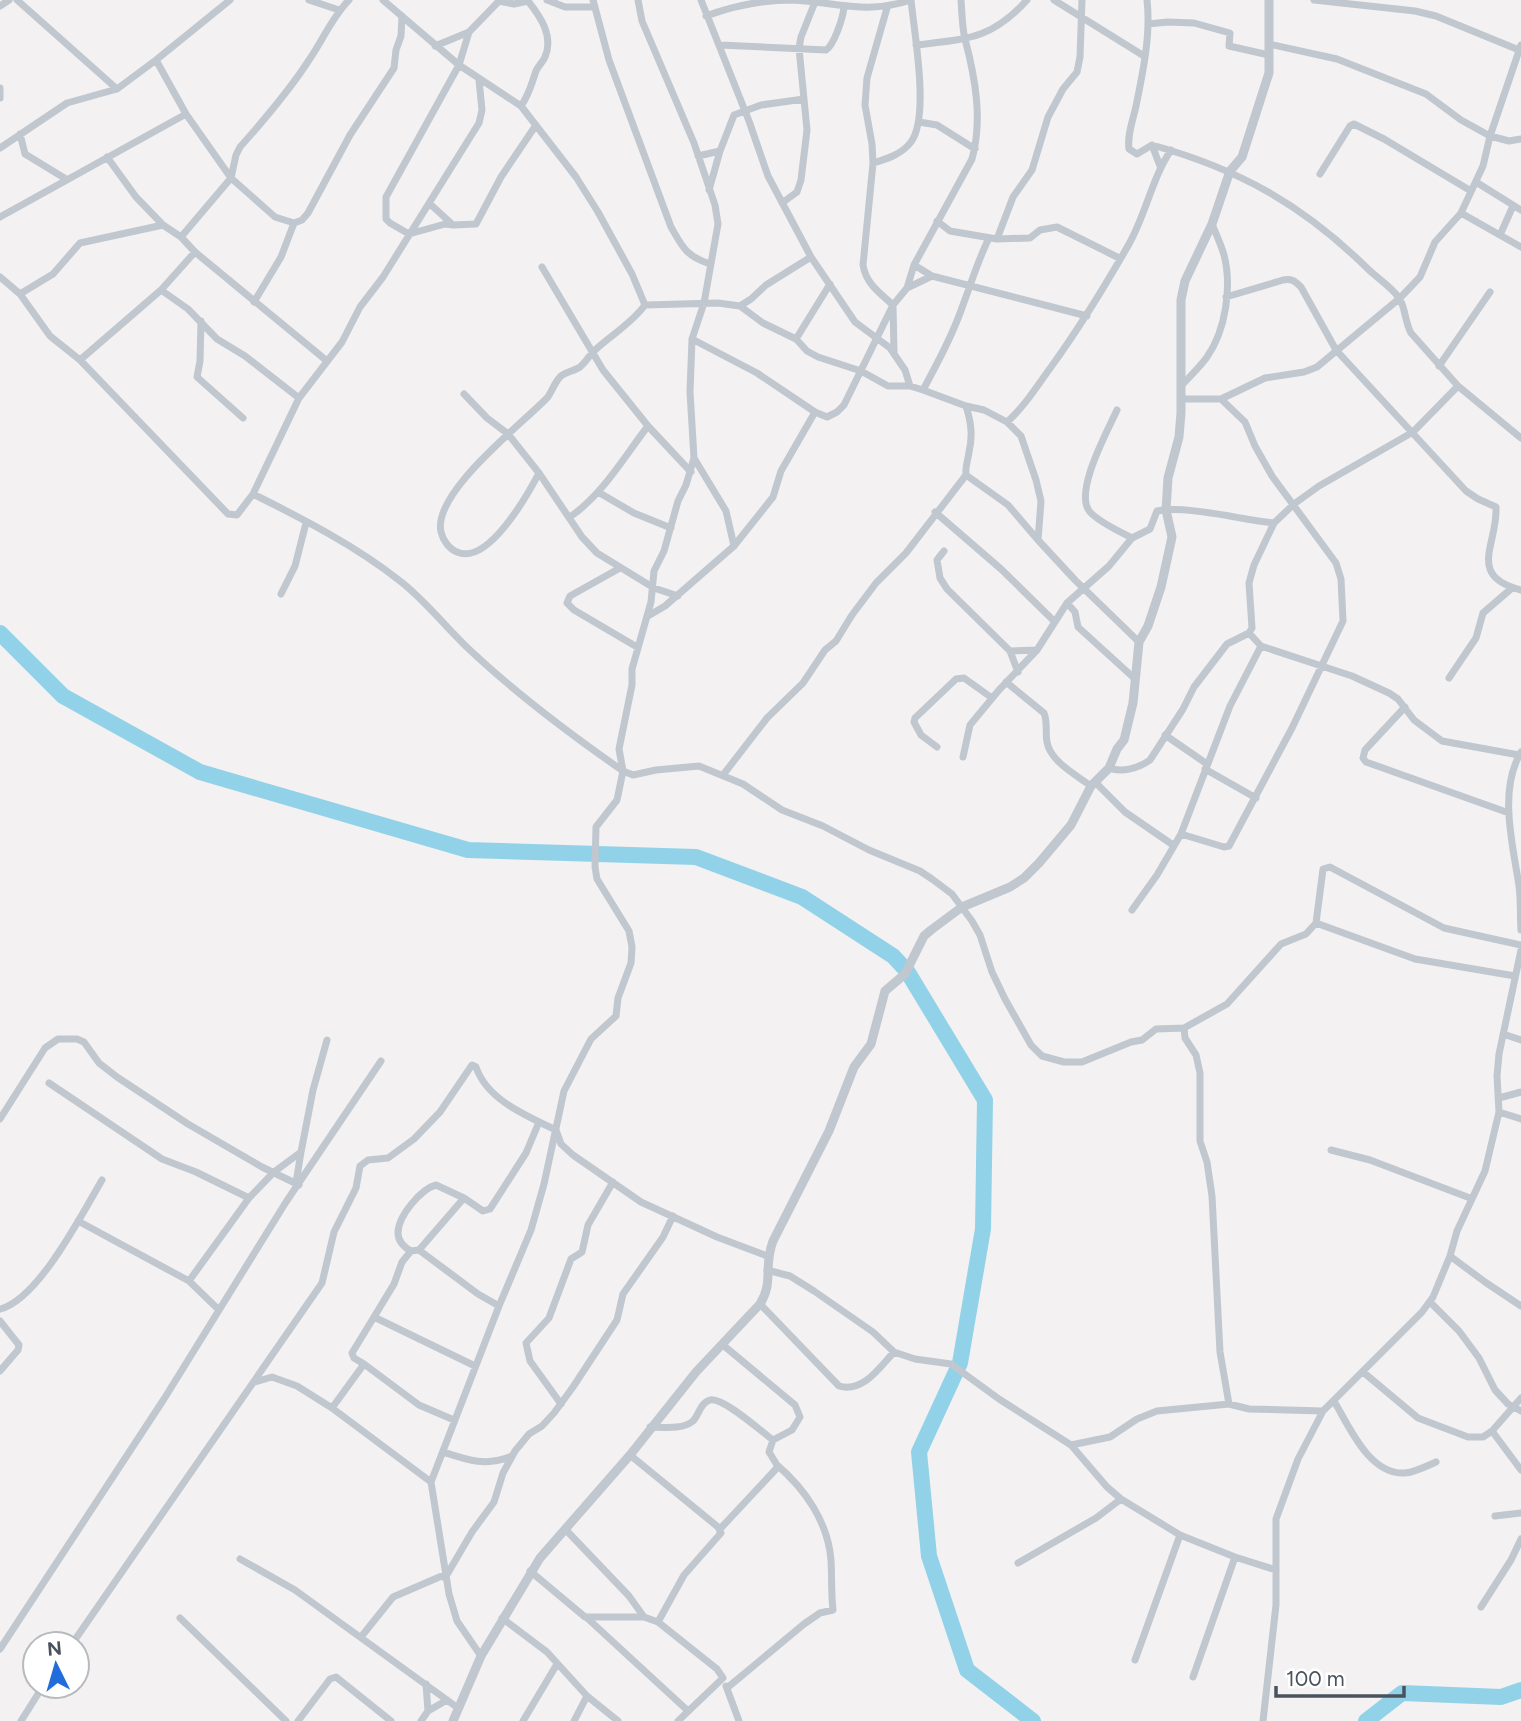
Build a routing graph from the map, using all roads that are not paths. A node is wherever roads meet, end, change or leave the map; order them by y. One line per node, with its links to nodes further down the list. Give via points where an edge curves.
1 (9, 0): 23 (street)
2 (17, 0): 45 (street)
3 (309, 0): 26 (street)
4 (349, 0): 26 (street)
5 (383, 0): 27 (street)
6 (547, 0): 20 (street)
7 (638, 0): 61 (street, via 642,21)
8 (701, 0): 28 (street)
9 (911, 0): 25 (street); 35 (street)
10 (961, 0): 32 (street)
11 (1027, 0): 32 (street, via 1005,22)
12 (1054, 0): 29 (street)
13 (1082, 0): 29 (street)
14 (1147, 0): 30 (street)
15 (1269, 0): 33 (street)
16 (1314, 0): 37 (street, via 1415,11)
17 (227, 1): 41 (street)
18 (499, 1): 19 (street); 31 (street)
19 (529, 1): 48 (street, via 543,21 548,49)
20 (558, 2): 22 (street, via 577,9)
21 (815, 2): 24 (street); 28 (street, via 772,0); 38 (street)
22 (594, 4): 90 (street, via 609,60 671,227 685,252)
23 (0, 6)
24 (844, 7): 25 (street); 38 (street, via 832,46)
25 (887, 8): 63 (street, via 864,105)
26 (339, 10): 67 (street, via 283,98 240,147)
27 (402, 16): 36 (street); 78 (street, via 394,68 350,135 308,213)
28 (706, 16): 34 (street)
29 (1082, 16): 40 (street); 85 (street, via 1077,72 1048,117 1032,170)
30 (1148, 24): 39 (street, via 1194,23 1230,33 1229,46); 40 (street)
31 (469, 32): 36 (street); 42 (street)
32 (965, 39): 35 (street); 58 (street, via 977,92)
33 (1269, 44): 39 (street); 54 (street, via 1337,59 1426,94)
34 (719, 45): 38 (street); 49 (street)
35 (916, 45): 51 (street)
36 (435, 46): 42 (street)
37 (1520, 48): 54 (street)
38 (799, 50): 47 (street)
39 (1269, 55): 65 (street, via 1269,73 1242,157)
40 (1144, 56): 56 (street, via 1128,142 1129,149 1138,154)
41 (156, 60): 45 (street); 50 (street)
42 (459, 65): 43 (street); 82 (street, via 386,197 386,219)
43 (479, 80): 48 (street); 72 (street, via 479,123)
44 (0, 88): 46 (street)
45 (117, 89): 53 (street, via 67,103)
46 (0, 98)
47 (804, 99): 49 (street); 73 (street, via 807,130 801,180 797,192)
48 (521, 106): 52 (street)
49 (745, 110): 60 (street, via 732,118); 73 (street)
50 (186, 114): 62 (street); 67 (street)
51 (919, 122): 58 (street, via 937,125); 63 (street, via 907,148)
52 (536, 125): 81 (street, via 476,224); 105 (street, via 598,212)
53 (20, 134): 57 (street); 68 (street, via 25,154)
54 (1490, 136): 55 (street); 69 (street)
55 (1521, 139)
56 (1152, 145): 59 (street); 64 (street)
57 (0, 148)
58 (975, 149): 77 (street)
59 (1171, 150): 64 (street); 65 (street)
60 (720, 151): 61 (street); 70 (street)
61 (698, 156): 70 (street)
62 (107, 157): 68 (street); 80 (street)
63 (873, 163): 106 (street, via 863,265 870,284)
64 (1160, 166): 89 (street, via 1145,209)
65 (1230, 172): 79 (street); 102 (street, via 1302,211)
66 (1320, 174): 71 (street, via 1354,124)
67 (231, 178): 78 (street, via 275,218); 84 (street)
68 (66, 179): 76 (street)
69 (1476, 182): 71 (street); 74 (street)
70 (709, 190): 90 (street, via 718,224)
71 (1471, 191): 75 (street)
72 (429, 203): 81 (street); 82 (street)
73 (782, 203): 88 (street)
74 (1517, 208): 83 (street)
75 (1461, 213): 83 (street); 102 (street, via 1435,242 1420,277)
76 (0, 217)
77 (937, 221): 85 (street, via 950,230); 91 (street)
78 (294, 223): 103 (street, via 281,257)
79 (1212, 224): 101 (street, via 1224,256); 121 (street, via 1181,300)
80 (163, 225): 84 (street); 100 (street, via 80,243 53,274)
81 (453, 225): 82 (street)
82 (410, 234): 117 (street)
83 (1500, 235): 86 (street)
84 (181, 237): 87 (street)
85 (993, 238): 89 (street, via 1030,239 1040,230 1057,228); 96 (street)
86 (1521, 247)
87 (195, 252): 98 (street); 103 (street)
88 (811, 257): 95 (street); 107 (street)
89 (1119, 258): 108 (street)
90 (710, 264): 104 (street)
91 (914, 265): 93 (street); 97 (street)
92 (542, 267): 114 (street)
93 (932, 276): 96 (street); 97 (street)
94 (0, 277): 100 (street)
95 (830, 284): 110 (street, via 855,322); 112 (street)
96 (970, 286): 108 (street); 123 (street)
97 (906, 288): 106 (street)
98 (161, 290): 109 (street); 116 (street)
99 (1490, 292): 118 (street)
100 (20, 294): 116 (street, via 50,336)
101 (1226, 297): 113 (street, via 1283,280 1295,281); 121 (street, via 1208,356)
102 (1400, 299): 113 (street); 118 (street, via 1411,333)
103 (254, 302): 117 (street)
104 (704, 303): 105 (street); 107 (street); 111 (street)
105 (645, 305): 114 (street)
106 (893, 305): 110 (street); 115 (street)
107 (740, 306): 112 (street)
108 (1087, 316): 133 (street)
109 (201, 321): 125 (street, via 217,339); 132 (street, via 197,377)
110 (877, 337): 115 (street); 119 (street)
111 (692, 339): 131 (street, via 757,373); 139 (street)
112 (796, 339): 119 (street, via 818,357)
113 (1336, 350): 126 (street, via 1317,367 1265,378); 136 (street)
114 (593, 352): 135 (street); 137 (street, via 578,368 559,378 548,397)
115 (894, 353): 120 (street)
116 (80, 360): 144 (street, via 228,514 237,515)
117 (327, 362): 125 (street)
118 (1439, 366): 122 (street)
119 (861, 372): 120 (street, via 888,386); 131 (street, via 837,412 827,416)
120 (910, 386): 123 (street)
121 (1181, 386): 127 (street)
122 (1458, 386): 136 (street); 138 (street)
123 (923, 390): 128 (street)
124 (464, 394): 137 (street)
125 (299, 398): 144 (street)
126 (1221, 399): 127 (street); 145 (street, via 1245,422 1272,476)
127 (1182, 400): 146 (street)
128 (966, 406): 129 (street); 134 (street)
129 (984, 410): 133 (street); 134 (street)
130 (1117, 410): 152 (street, via 1089,476 1086,505 1091,513)
131 (815, 412): 154 (street, via 781,471 773,497)
132 (243, 418)
133 (1007, 422): 153 (street, via 1021,436 1036,480 1041,501)
134 (972, 425): 142 (street)
135 (648, 426): 140 (street); 143 (street)
136 (1413, 432): 145 (street); 159 (street, via 1466,491 1496,507 1487,559 1495,579)
137 (508, 434): 141 (street); 141 (street, via 473,470 445,509 440,526 453,551 468,554 485,545 515,515)
138 (1521, 439)
139 (694, 457): 140 (street); 154 (street, via 726,511)
140 (691, 472): 151 (street)
141 (540, 473): 148 (street)
142 (965, 475): 147 (street); 153 (street, via 1008,505)
143 (598, 492): 148 (street); 151 (street)
144 (253, 494): 149 (street)
145 (1294, 504): 150 (street); 171 (street, via 1336,563 1342,579 1343,621)
146 (1166, 510): 150 (street); 152 (street, via 1157,511 1150,529); 166 (street, via 1172,537 1168,562)
147 (935, 512): 164 (street); 185 (street, via 803,683 767,718)
148 (570, 517): 156 (street, via 597,553)
149 (306, 523): 160 (street, via 295,566); 184 (street, via 402,583 516,691)
150 (1275, 523): 165 (street, via 1249,583 1253,623)
151 (671, 528): 157 (street, via 654,571)
152 (1132, 538): 158 (street)
153 (1038, 540): 158 (street)
154 (734, 546): 161 (street)
155 (944, 551): 170 (street, via 937,560 944,586)
156 (620, 568): 157 (street); 168 (street, via 570,596 567,603)
157 (654, 588): 161 (street); 163 (street)
158 (1083, 588): 162 (street); 166 (street)
159 (1517, 589): 174 (street, via 1483,613 1476,638)
160 (281, 594)
161 (678, 596): 163 (street)
162 (1067, 603): 164 (street); 173 (street, via 1075,612 1078,627)
163 (648, 616): 168 (street)
164 (1055, 622): 169 (street)
165 (1248, 633): 167 (street); 178 (street, via 1227,644)
166 (1139, 642): 173 (street)
167 (1261, 646): 171 (street); 182 (street)
168 (637, 648): 184 (street, via 619,749)
169 (1037, 650): 170 (street); 172 (street)
170 (1010, 651): 172 (street)
171 (1320, 666): 177 (street, via 1373,685); 187 (street)
172 (1017, 672): 175 (street)
173 (1134, 678): 183 (street, via 1129,724)
174 (1449, 678)
175 (1006, 682): 176 (street); 186 (street, via 1044,713 1051,754)
176 (992, 698): 179 (street, via 964,678 956,679 915,718 921,734); 181 (street, via 967,731)
177 (1405, 707): 180 (street, via 1413,720 1442,741); 188 (street, via 1366,750 1366,762)
178 (1165, 735): 182 (street); 183 (street, via 1150,760 1119,771)
179 (937, 747)
180 (1520, 753): 188 (street)
181 (962, 757)
182 (1206, 766): 187 (street); 189 (street)
183 (1109, 768): 186 (street)
184 (622, 771): 185 (street, via 633,775 695,765); 210 (street, via 617,800 596,827 594,867 629,931 631,963 616,1016 591,1040 564,1091)
185 (723, 775): 192 (street, via 782,810 920,871)
186 (1093, 785): 190 (street); 192 (street, via 1071,825 1024,877)
187 (1256, 798): 189 (street, via 1229,846)
188 (1509, 813): 191 (street)
189 (1181, 834): 190 (street)
190 (1173, 845): 193 (street)
191 (1520, 888): 195 (street)
192 (962, 907): 198 (street, via 980,935 1005,999 1042,1056 1083,1062 1142,1040 1156,1029); 223 (street, via 924,936 906,971 885,991 872,1044 854,1067 829,1131)
193 (1132, 910)
194 (1316, 923): 196 (street, via 1322,872 1329,867 1444,928); 197 (street, via 1415,959); 198 (street, via 1306,934 1281,944 1227,1004)
195 (1521, 930)
196 (1521, 948): 197 (street)
197 (1516, 982): 199 (street)
198 (1184, 1028): 245 (street, via 1200,1073 1200,1133 1212,1196 1220,1352)
199 (1503, 1034): 201 (street); 205 (street, via 1497,1069)
200 (327, 1040): 212 (street)
201 (1521, 1040)
202 (381, 1061): 216 (street)
203 (49, 1083): 217 (street, via 162,1159)
204 (1521, 1092): 205 (street)
205 (1500, 1098): 206 (street)
206 (1499, 1112): 208 (street); 219 (street, via 1485,1171)
207 (0, 1119): 213 (street, via 44,1048 58,1039 77,1039 117,1077)
208 (1521, 1119)
209 (539, 1122): 210 (street); 218 (street, via 526,1153 490,1209 483,1211); 241 (street, via 490,1090 471,1065 440,1112 415,1139 388,1158 365,1162 334,1232 322,1283)
210 (556, 1130): 215 (street, via 573,1155); 229 (street, via 531,1230)
211 (1331, 1150): 219 (street)
212 (301, 1152): 213 (street); 216 (street)
213 (274, 1172): 216 (street); 217 (street)
214 (102, 1180): 221 (street)
215 (612, 1182): 220 (street); 244 (street, via 588,1225 582,1252 571,1259 549,1318 526,1343 530,1361)
216 (298, 1184): 232 (street)
217 (249, 1198): 226 (street)
218 (464, 1198): 222 (street); 222 (street, via 436,1185 427,1189 399,1225 400,1241)
219 (1470, 1198): 224 (street)
220 (673, 1216): 223 (street); 244 (street, via 623,1294 617,1320)
221 (78, 1221): 226 (street); 231 (street, via 36,1285)
222 (415, 1251): 229 (street); 233 (street, via 402,1262)
223 (767, 1256): 225 (street)
224 (1450, 1256): 227 (street); 230 (street)
225 (767, 1270): 228 (street, via 768,1292); 236 (street, via 790,1276 814,1291)
226 (189, 1281): 232 (street)
227 (1430, 1301): 240 (street); 247 (street, via 1459,1331 1495,1390)
228 (760, 1304): 235 (street); 236 (street, via 838,1386 854,1388 863,1383)
229 (499, 1306): 238 (street)
230 (1521, 1306)
231 (0, 1309)
232 (219, 1310): 282 (street)
233 (374, 1317): 237 (street, via 352,1353); 238 (street)
234 (0, 1321): 239 (street, via 19,1347)
235 (723, 1345): 250 (street); 252 (street, via 799,1412 792,1430)
236 (894, 1352): 253 (street, via 951,1364)
237 (364, 1364): 246 (street); 249 (street, via 419,1405)
238 (475, 1366): 249 (street)
239 (0, 1371)
240 (1363, 1371): 243 (street); 251 (street, via 1418,1418 1468,1437 1483,1437)
241 (255, 1382): 246 (street, via 279,1378); 280 (street)
242 (1521, 1398): 247 (street)
243 (1334, 1401): 248 (street); 257 (street, via 1376,1463 1404,1473)
244 (562, 1404): 256 (street)
245 (1229, 1404): 248 (street, via 1249,1409); 253 (street, via 1157,1411 1110,1437)
246 (331, 1408): 260 (street)
247 (1517, 1410): 251 (street)
248 (1323, 1411): 271 (street, via 1278,1510)
249 (454, 1420): 254 (street)
250 (650, 1427): 252 (street, via 686,1425 714,1399); 255 (street)
251 (1492, 1431): 259 (street)
252 (773, 1440): 258 (street, via 769,1452)
253 (1071, 1445): 261 (street)
254 (443, 1452): 256 (street, via 496,1463); 260 (street)
255 (630, 1455): 264 (street); 265 (street)
256 (512, 1456): 273 (street, via 494,1502)
257 (1436, 1462)
258 (777, 1465): 265 (street); 289 (street, via 804,1493 821,1521 831,1557 833,1610 804,1624)
259 (1521, 1470)
260 (431, 1482): 273 (street)
261 (1121, 1499): 266 (street); 270 (street)
262 (1521, 1513): 263 (street)
263 (1494, 1516)
264 (565, 1529): 272 (street); 276 (street)
265 (720, 1529): 279 (street, via 684,1575)
266 (1180, 1535): 268 (street); 284 (street)
267 (1521, 1539): 274 (street)
268 (1235, 1557): 271 (street); 286 (street)
269 (240, 1559): 281 (street, via 295,1590)
270 (1018, 1563)
271 (1276, 1570): 307 (street)
272 (530, 1571): 275 (street); 278 (street)
273 (445, 1577): 281 (street, via 393,1597); 283 (street, via 457,1621)
274 (1481, 1607)
275 (585, 1617): 276 (street); 294 (street)
276 (644, 1617): 279 (street)
277 (180, 1618): 297 (street)
278 (502, 1618): 283 (street); 285 (street)
279 (658, 1622): 287 (street)
280 (82, 1630)
281 (361, 1637): 288 (street)
282 (0, 1649)
283 (481, 1656): 293 (street)
284 (1135, 1660)
285 (557, 1664): 290 (street); 302 (street)
286 (1194, 1677)
287 (723, 1678): 289 (street); 294 (street)
288 (426, 1684): 292 (street); 295 (street)
289 (727, 1688): 306 (street)
290 (587, 1696): 303 (street); 304 (street)
291 (34, 1700): 296 (street)
292 (447, 1700): 293 (street); 295 (street)
293 (458, 1708): 301 (street)
294 (687, 1710): 305 (street)
295 (428, 1711): 300 (street)
296 (21, 1721)
297 (286, 1721)
298 (298, 1721): 299 (street, via 336,1677)
299 (390, 1721)
300 (421, 1721)
301 (453, 1721)
302 (523, 1721)
303 (573, 1721)
304 (618, 1721)
305 (678, 1721)
306 (740, 1721)
307 (1263, 1721)

